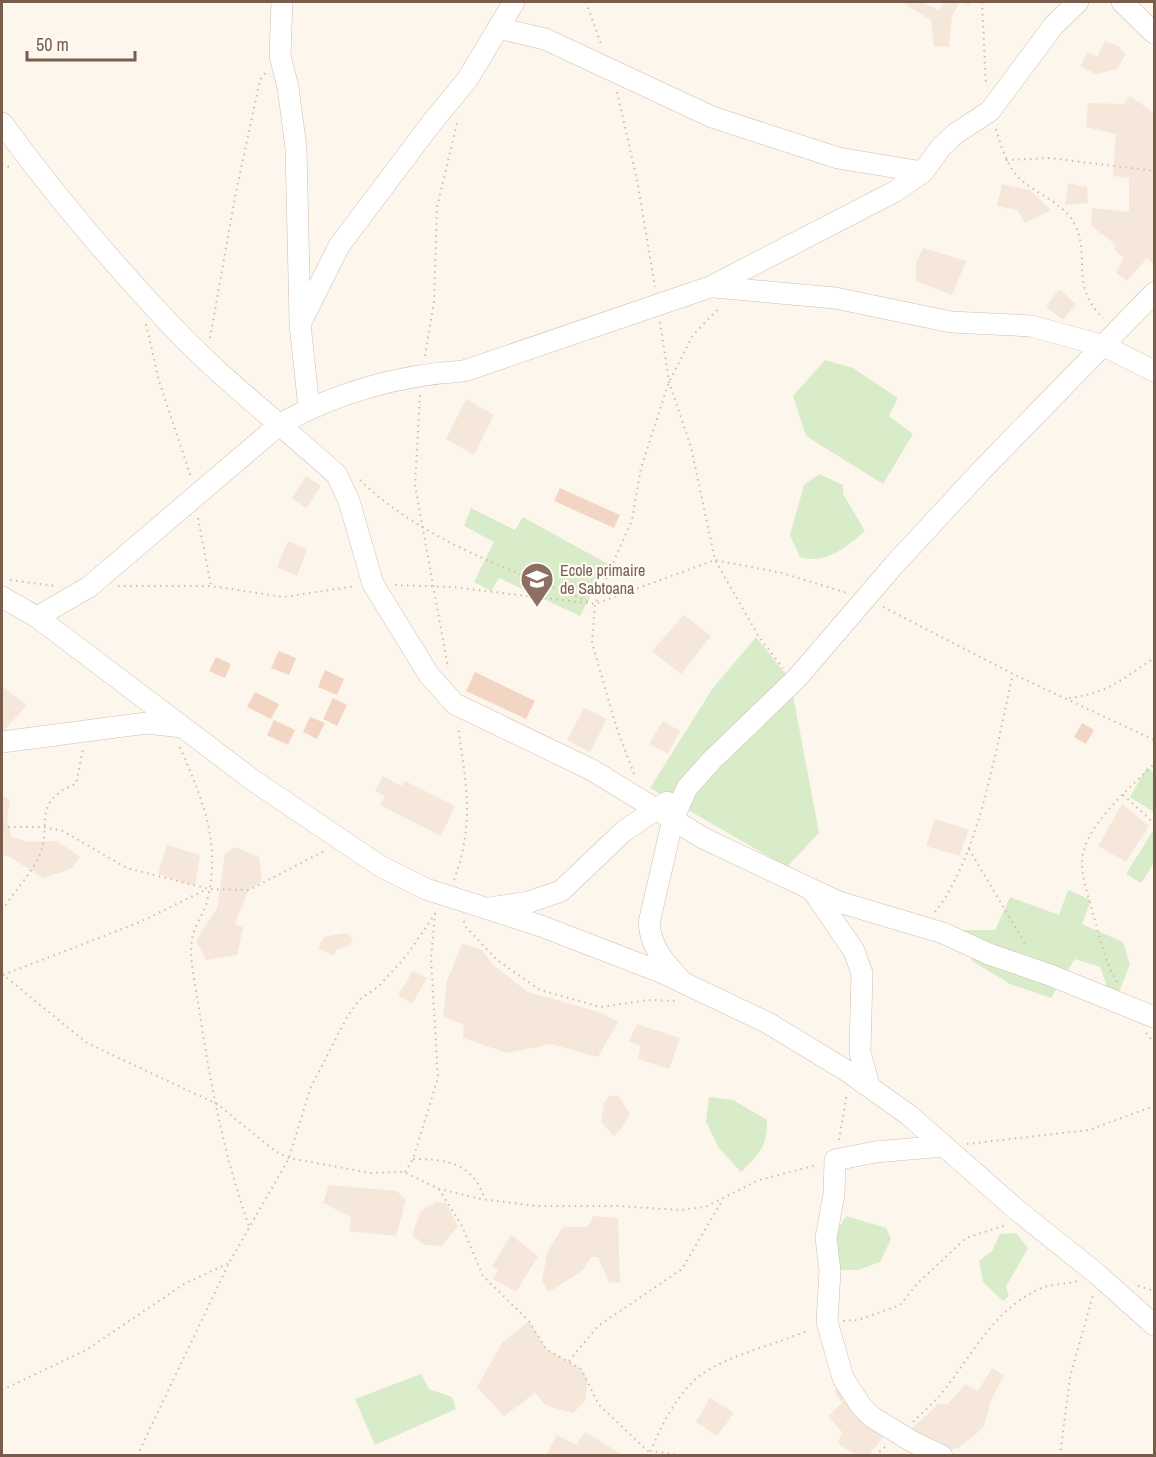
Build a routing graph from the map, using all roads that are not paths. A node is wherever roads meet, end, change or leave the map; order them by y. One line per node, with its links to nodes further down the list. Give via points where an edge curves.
1 (282, 2): 11 (street, via 280,56 296,148)
2 (514, 2): 5 (street)
3 (1078, 2): 8 (street, via 1054,25 990,111 955,134)
4 (1122, 2): 6 (street)
5 (498, 28): 8 (street, via 545,39 712,117 838,158); 11 (street, via 467,80 339,246)
6 (1155, 33)
7 (2, 123): 15 (street, via 99,248 206,360)
8 (923, 172): 9 (street, via 894,192)
9 (710, 287): 12 (street, via 835,298 951,322 1031,326); 14 (street, via 464,371 422,374 366,387)
10 (1155, 293): 12 (street)
11 (300, 324): 14 (street)
12 (1111, 339): 13 (street); 20 (street, via 981,471 864,598 797,678 687,788)
13 (1155, 371)
14 (309, 408): 15 (street)
15 (280, 423): 17 (street, via 88,587); 20 (street, via 338,475 373,584 429,675 455,704 592,770)
16 (2, 597): 17 (street)
17 (37, 617): 18 (street)
18 (177, 727): 19 (street, via 147,723); 22 (street, via 380,866 447,904)
19 (2, 742)
20 (659, 810): 21 (street, via 703,838); 22 (street, via 624,831 561,891 529,902); 23 (street, via 650,940)
21 (813, 890): 24 (street, via 839,902 944,933); 25 (street, via 854,951 862,973)
22 (484, 908): 23 (street, via 541,926)
23 (685, 992): 25 (street, via 768,1023)
24 (1145, 1013)
25 (861, 1081): 26 (street)
26 (944, 1146): 27 (street); 28 (street, via 835,1160 826,1238 830,1271 827,1322 843,1378 872,1417)
27 (1155, 1325)
28 (942, 1455)

